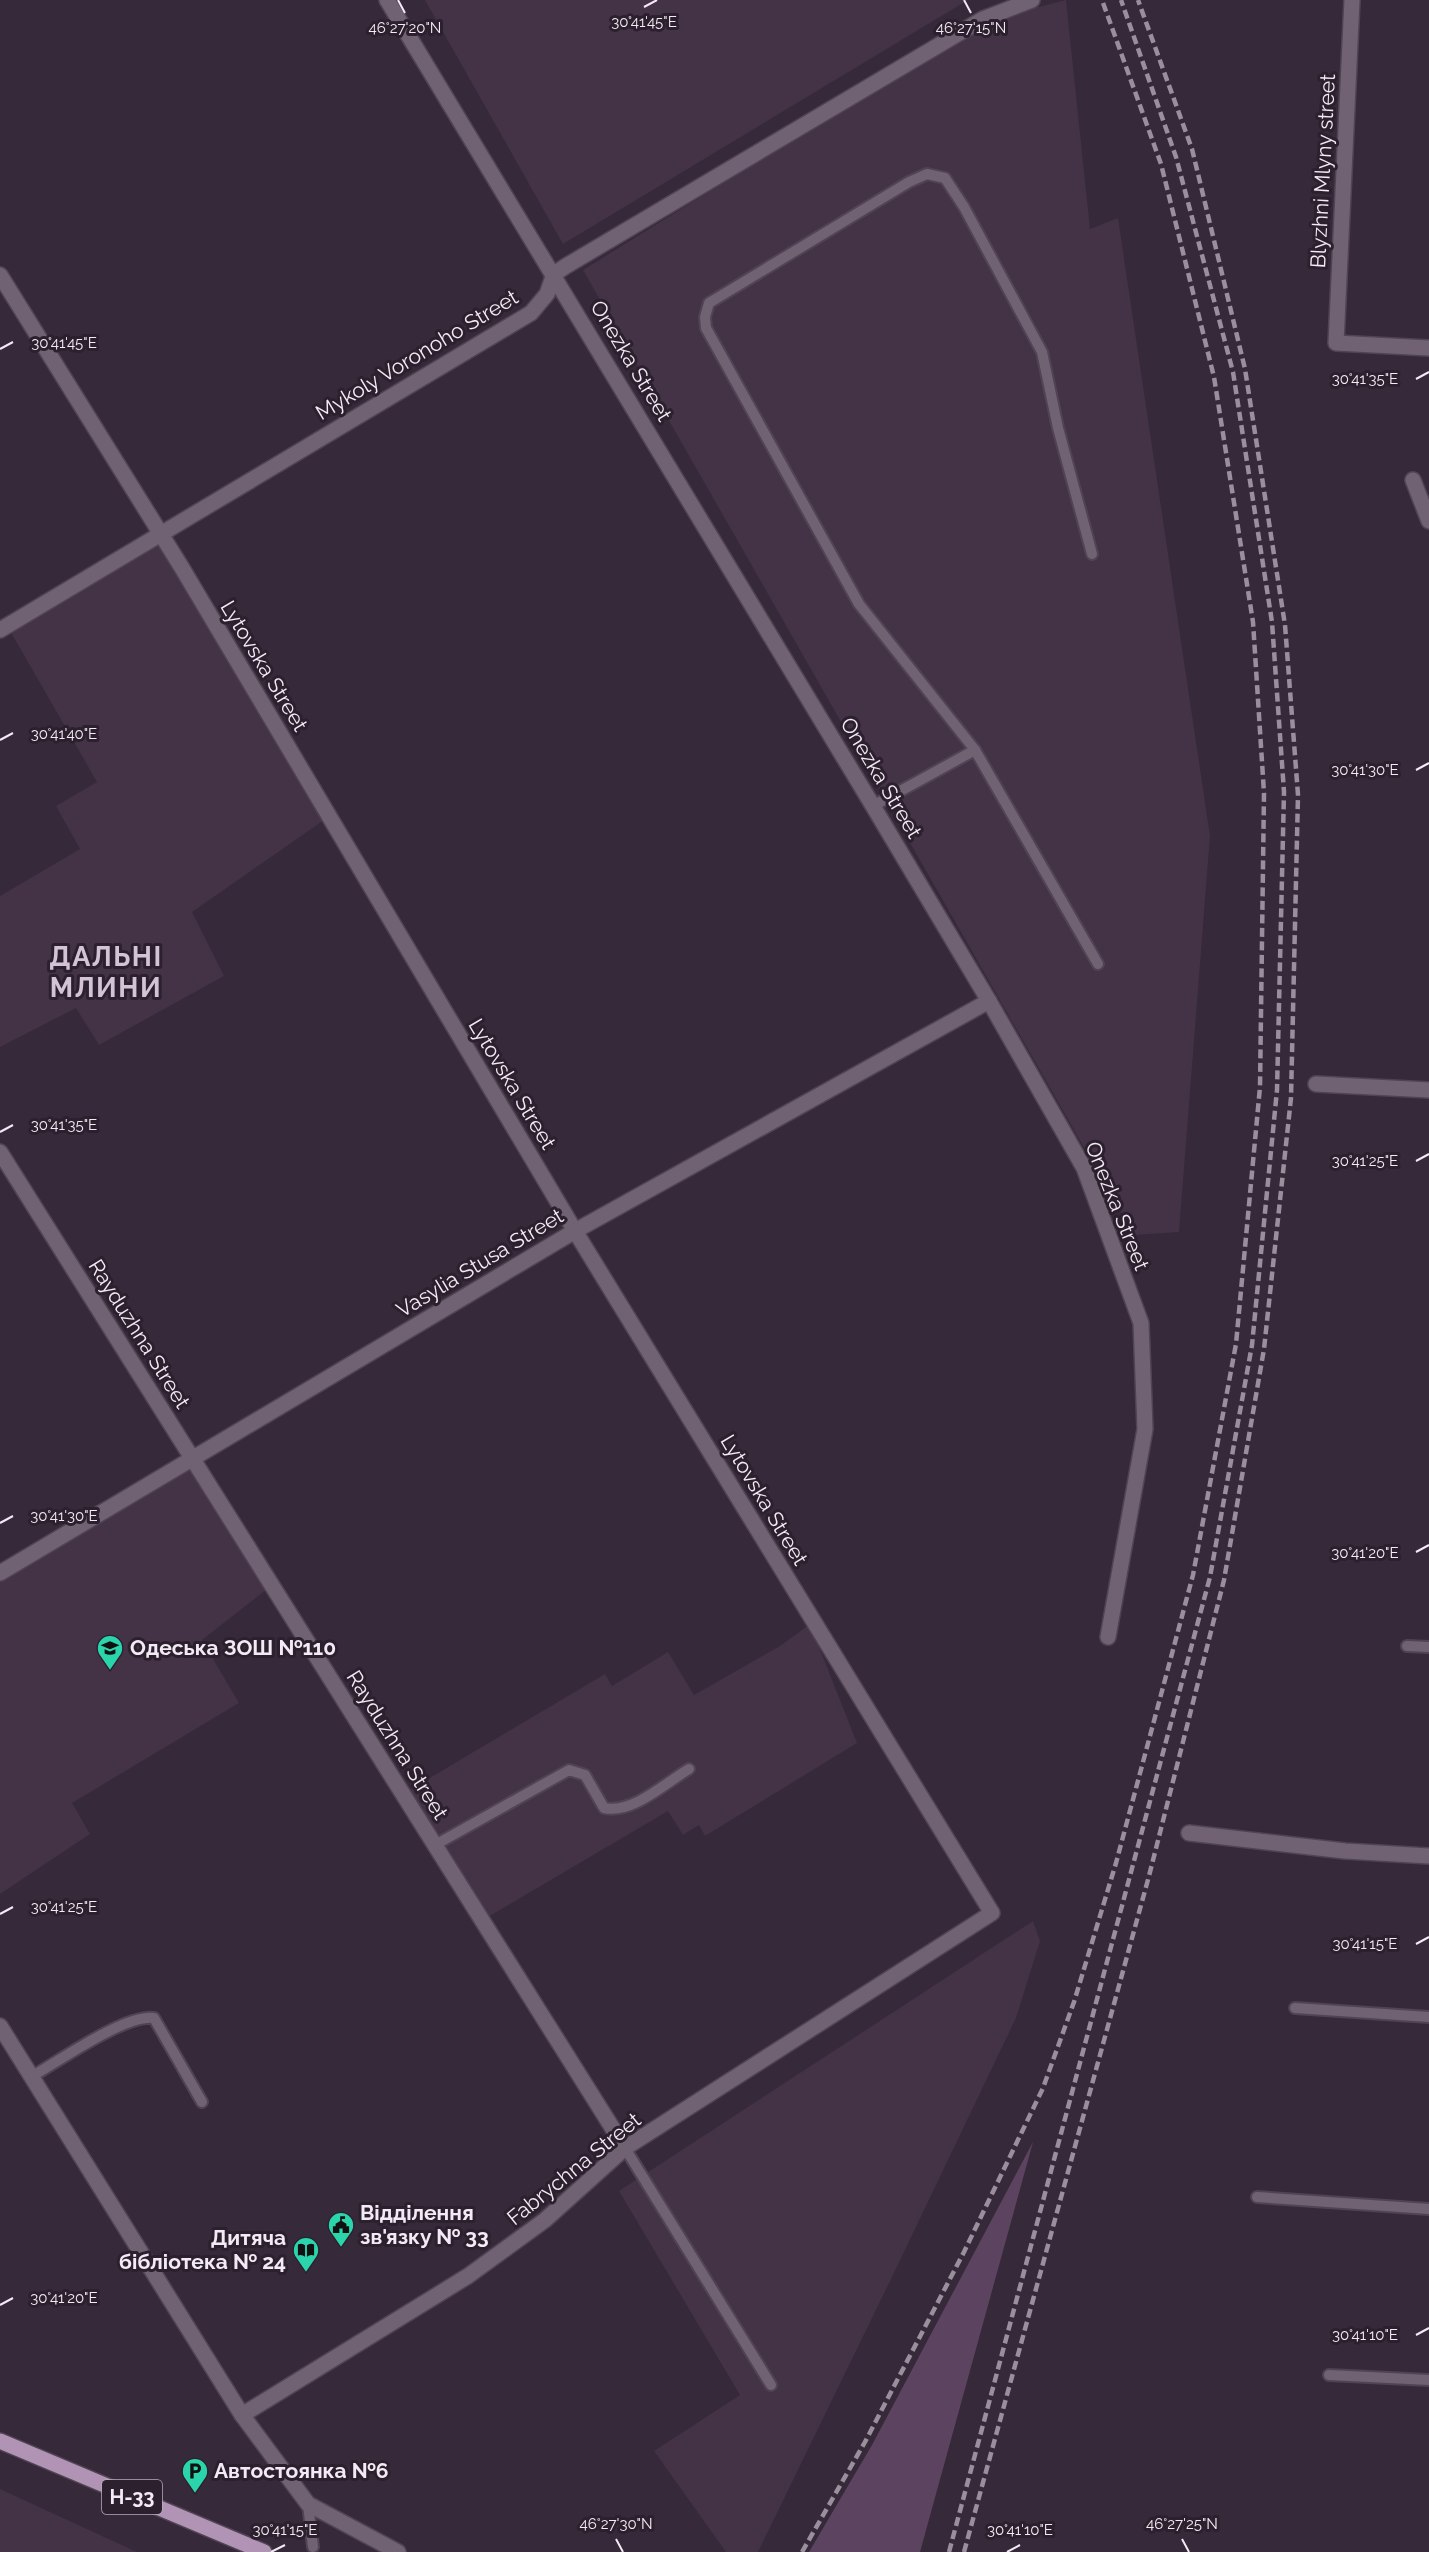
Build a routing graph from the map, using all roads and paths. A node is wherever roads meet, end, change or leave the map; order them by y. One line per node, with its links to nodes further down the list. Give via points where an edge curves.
1 (387, 0): 4 (street, Onezka Street)
2 (1032, 0): 4 (street, via 983,19)
3 (1352, 0): 6 (street, Blyzhni Mlyny street, via 1336,344)
4 (554, 273): 9 (street, Mykoly Voronoho Street, via 547,294 531,313); 13 (street, Onezka Street)
5 (0, 275): 9 (street, Lytovska Street)
6 (1429, 348)
7 (1413, 480): 8 (street)
8 (1429, 521)
9 (160, 534): 11 (street, Mykoly Voronoho Street); 19 (street, Lytovska Street)
10 (1092, 554): 12 (lane, via 1042,352 945,178 927,174 909,182 709,303 706,328 859,604)
11 (0, 630)
12 (975, 750): 13 (lane); 14 (lane)
13 (873, 806): 15 (street, Onezka Street)
14 (1098, 964)
15 (989, 1001): 19 (street, Vasylia Stusa Street); 22 (street, Onezka Street, via 1084,1168 1141,1323 1145,1430)
16 (1316, 1084): 17 (street)
17 (1429, 1090)
18 (0, 1152): 20 (street, Rayduzhna Street)
19 (575, 1231): 20 (street, Vasylia Stusa Street); 29 (street, Lytovska Street)
20 (191, 1457): 21 (street, Vasylia Stusa Street); 27 (street, Rayduzhna Street)
21 (0, 1573)
22 (1108, 1637)
23 (1407, 1646): 24 (lane)
24 (1429, 1647)
25 (689, 1769): 27 (lane, via 630,1805 614,1810 604,1808 585,1775 569,1770)
26 (1188, 1833): 28 (street, via 1345,1851)
27 (435, 1845): 35 (street, Rayduzhna Street)
28 (1429, 1856)
29 (992, 1913): 35 (street, Fabrychna Street)
30 (1295, 2008): 31 (lane)
31 (1429, 2018)
32 (0, 2026): 33 (street)
33 (31, 2077): 34 (lane, via 142,2016 154,2018); 41 (street)
34 (201, 2102)
35 (625, 2148): 40 (lane); 41 (street, Fabrychna Street, via 504,2252)
36 (1257, 2197): 37 (lane)
37 (1429, 2209)
38 (1329, 2375): 39 (lane)
39 (1429, 2380)
40 (771, 2385)
41 (242, 2415): 43 (street)
42 (0, 2441): 45 (main road, Н-33)
43 (308, 2504): 44 (lane); 46 (street)
44 (313, 2547)
45 (264, 2552)
46 (398, 2552)

